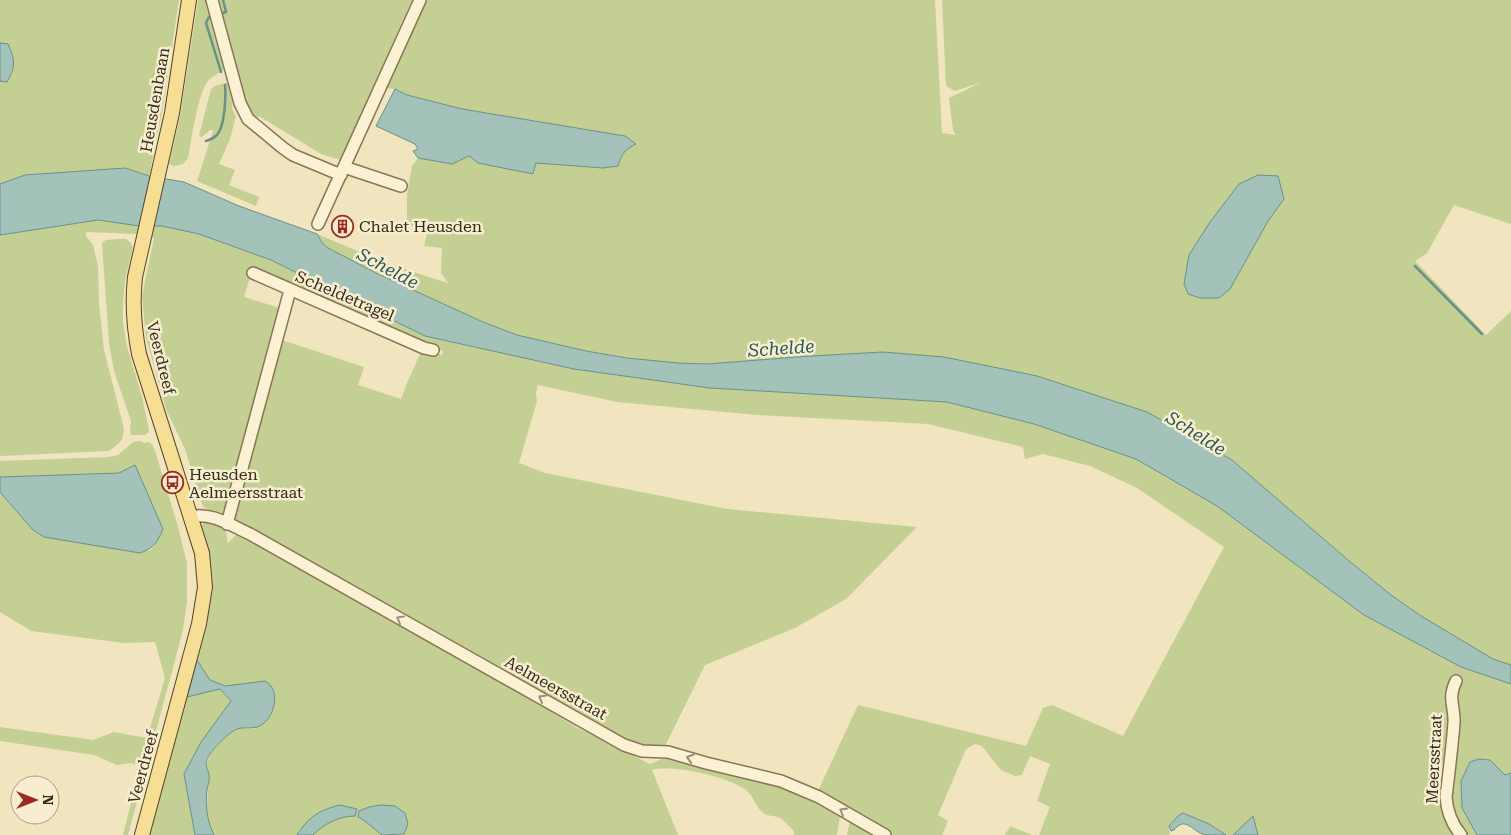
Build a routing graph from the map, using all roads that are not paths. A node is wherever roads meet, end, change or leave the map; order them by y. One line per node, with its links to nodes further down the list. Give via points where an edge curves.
1 (189, 0): 6 (main road, Heusdenbaan, via 172,113)
2 (212, 0): 4 (street, via 240,103 248,119 293,155)
3 (418, 5): 4 (street)
4 (343, 171): 5 (street); 7 (street)
5 (401, 186)
6 (152, 205): 11 (main road, Veerdreef, via 133,295 134,330)
7 (318, 224)
8 (253, 273): 9 (street, Scheldetragel)
9 (290, 290): 10 (street, Scheldetragel); 12 (street)
10 (428, 349)
11 (190, 516): 12 (street, via 203,515); 14 (main road, Veerdreef, via 195,533 196,604)
12 (227, 524): 17 (street, Aelmeersstraat, one-way to 12, via 819,797 781,781 668,752 642,751 624,745)
13 (1456, 681): 18 (street, Meersstraat, via 1451,697 1454,720 1446,797 1450,820)
14 (160, 757): 15 (main road, Veerdreef); 16 (main road, Veerdreef)
15 (134, 835)
16 (142, 835)
17 (885, 835)
18 (1461, 835)

